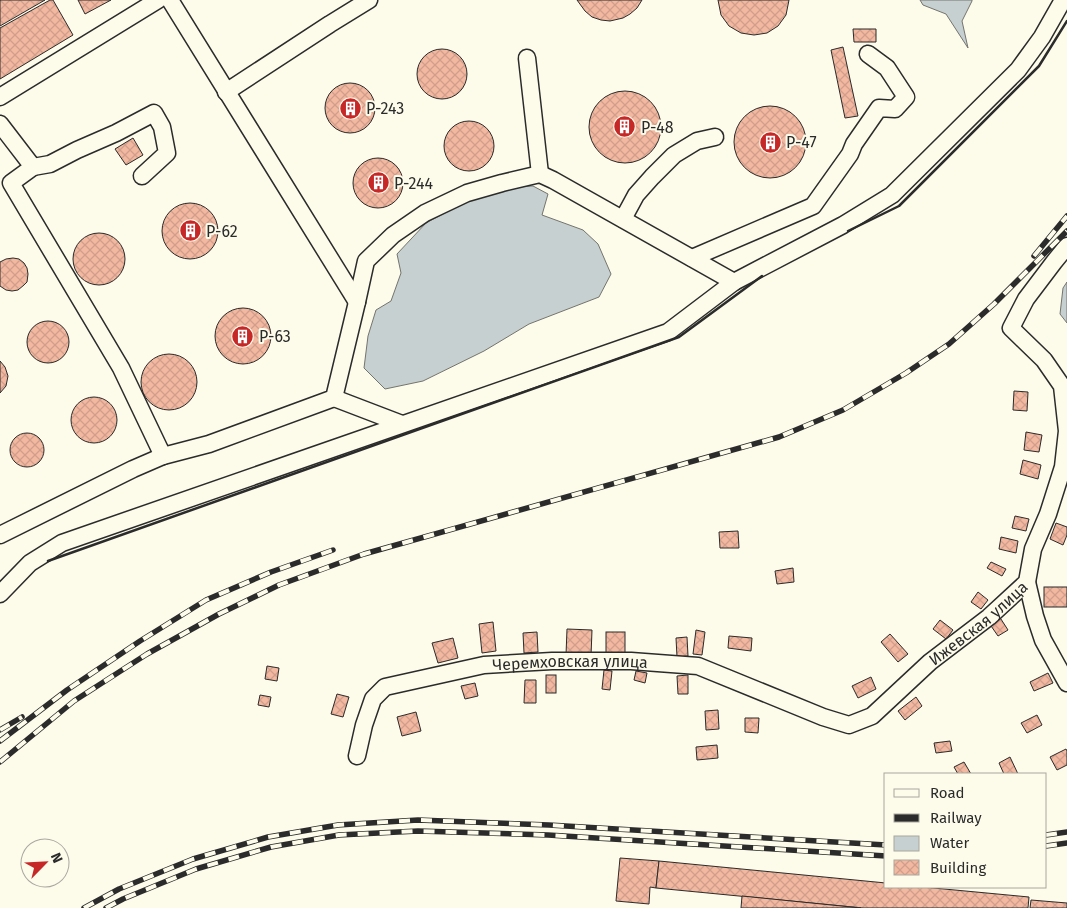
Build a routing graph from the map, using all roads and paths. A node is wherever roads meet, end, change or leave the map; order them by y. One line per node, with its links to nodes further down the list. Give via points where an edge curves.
1 (158, 0): 8 (street)
2 (170, 0): 7 (street)
3 (369, 0): 7 (street)
4 (1063, 0): 18 (street, via 1018,70 892,195 843,225)
5 (868, 54): 17 (street, via 887,68 906,97 894,109 879,108 814,206)
6 (527, 58): 12 (street)
7 (226, 92): 19 (street)
8 (0, 96)
9 (0, 124): 11 (street)
10 (715, 137): 15 (street, via 697,141 674,155 636,195)
11 (33, 167): 13 (street, via 50,164 154,113 162,127 167,153); 14 (street)
12 (540, 174): 15 (street); 19 (street, via 467,193 425,213 366,261)
13 (142, 176)
14 (6, 187): 22 (street, via 121,368)
15 (623, 219): 17 (street)
16 (1067, 246): 24 (street, Ижевская улица, via 1026,299 1012,328 1044,360 1062,386 1067,431 1063,467 1033,549)
17 (692, 258): 18 (street)
18 (734, 282): 21 (street, via 668,332)
19 (357, 302): 20 (street)
20 (334, 398): 21 (street); 22 (street, via 209,444)
21 (402, 424): 25 (street, via 62,543 30,563)
22 (163, 456): 23 (street)
23 (0, 535)
24 (1027, 582): 26 (street, via 1043,640); 27 (street, Ижевская улица, via 989,617 930,662 872,716 849,725)
25 (0, 594)
26 (1067, 684)
27 (823, 717): 28 (street, Черемховская улица, via 698,666 631,661 484,665 385,687 373,699)
28 (357, 756)

